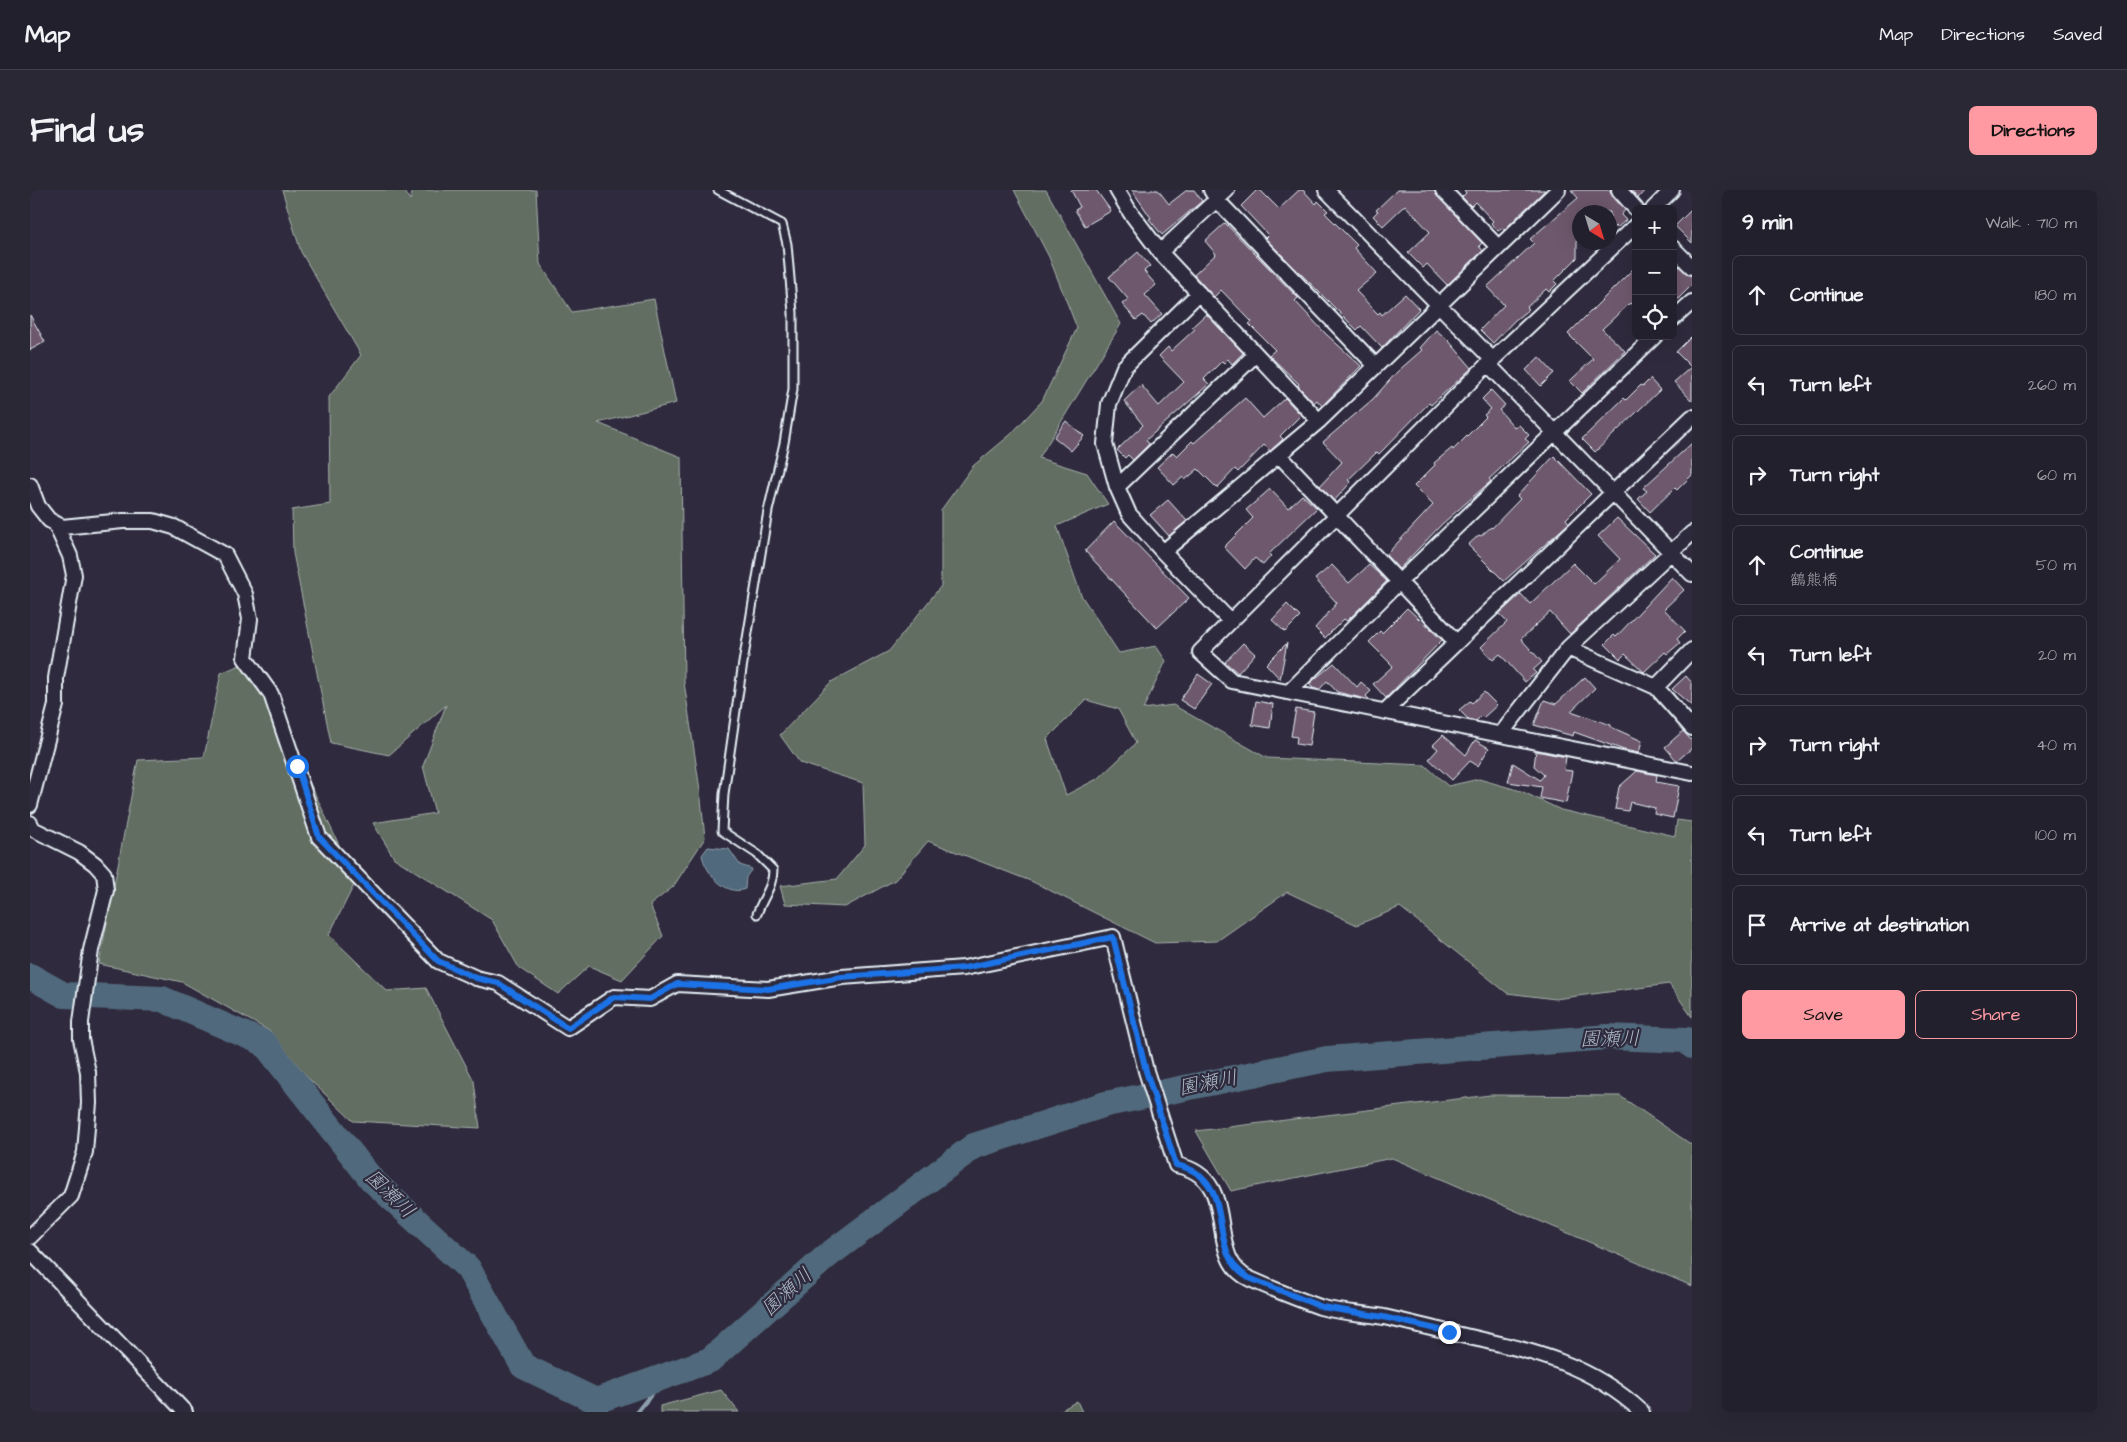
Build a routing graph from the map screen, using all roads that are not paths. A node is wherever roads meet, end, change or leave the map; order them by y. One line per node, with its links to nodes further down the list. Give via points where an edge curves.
1 (718, 190): 50 (lane, via 782,224 787,244 793,313 793,389 743,659 722,831 773,870 773,882)
2 (1117, 190): 14 (street)
3 (1326, 190): 18 (street)
4 (1558, 190): 12 (street)
5 (1619, 190): 9 (street)
6 (1672, 190): 10 (street)
7 (1447, 191): 12 (street)
8 (1218, 193): 14 (street); 23 (street)
9 (1632, 205)
10 (1656, 205)
11 (1632, 229): 22 (street)
12 (1498, 247): 18 (street)
13 (1675, 250): 15 (street)
14 (1160, 252): 16 (street)
15 (1692, 267)
16 (1199, 293): 21 (street); 29 (street, via 1124,367 1121,374 1109,404 1105,444)
17 (1692, 302): 19 (street)
18 (1438, 304): 22 (street); 23 (street)
19 (1677, 315)
20 (1651, 340): 26 (street)
21 (1256, 354): 25 (street); 29 (street)
22 (1490, 362): 26 (street); 31 (street)
23 (1376, 366): 25 (street)
24 (1692, 417): 30 (street)
25 (1319, 421): 27 (street)
26 (1554, 432): 30 (street); 37 (street)
27 (1279, 455): 31 (street); 34 (street)
28 (30, 485): 32 (street, via 38,506)
29 (1117, 487): 34 (street, via 1129,514)
30 (1612, 492): 35 (street); 39 (street)
31 (1336, 516): 37 (street); 38 (street)
32 (55, 523): 48 (street, via 70,556 74,575 56,678 56,705); 54 (street, via 73,527 153,521 174,527 225,555 245,594 250,619 245,658 271,694 319,837 438,961 476,978 498,983 568,1028 614,997 650,999 677,984 768,989 842,977 964,968 1113,937 1146,1071 1176,1165 1199,1174 1208,1182 1217,1202 1230,1260 1240,1273 1322,1307 1383,1317 1536,1352 1594,1376)
33 (1692, 533): 35 (street)
34 (1163, 552): 38 (street)
35 (1672, 553): 36 (street); 40 (street)
36 (1692, 574)
37 (1399, 582): 39 (street); 43 (street)
38 (1230, 621): 43 (street, via 1200,652 1232,681)
39 (1456, 642): 44 (street)
40 (1568, 648): 42 (street); 46 (street)
41 (1692, 650): 42 (street)
42 (1656, 686): 45 (street)
43 (1289, 692): 44 (street)
44 (1385, 711): 46 (street)
45 (1692, 728)
46 (1501, 734): 47 (street)
47 (1690, 770)
48 (30, 804)
49 (31, 826): 51 (street, via 95,864 104,874 106,890 92,950 81,1022 89,1103 85,1152 72,1196)
50 (757, 914)
51 (30, 1237)
52 (30, 1251): 53 (street)
53 (185, 1412)
54 (1642, 1412)

